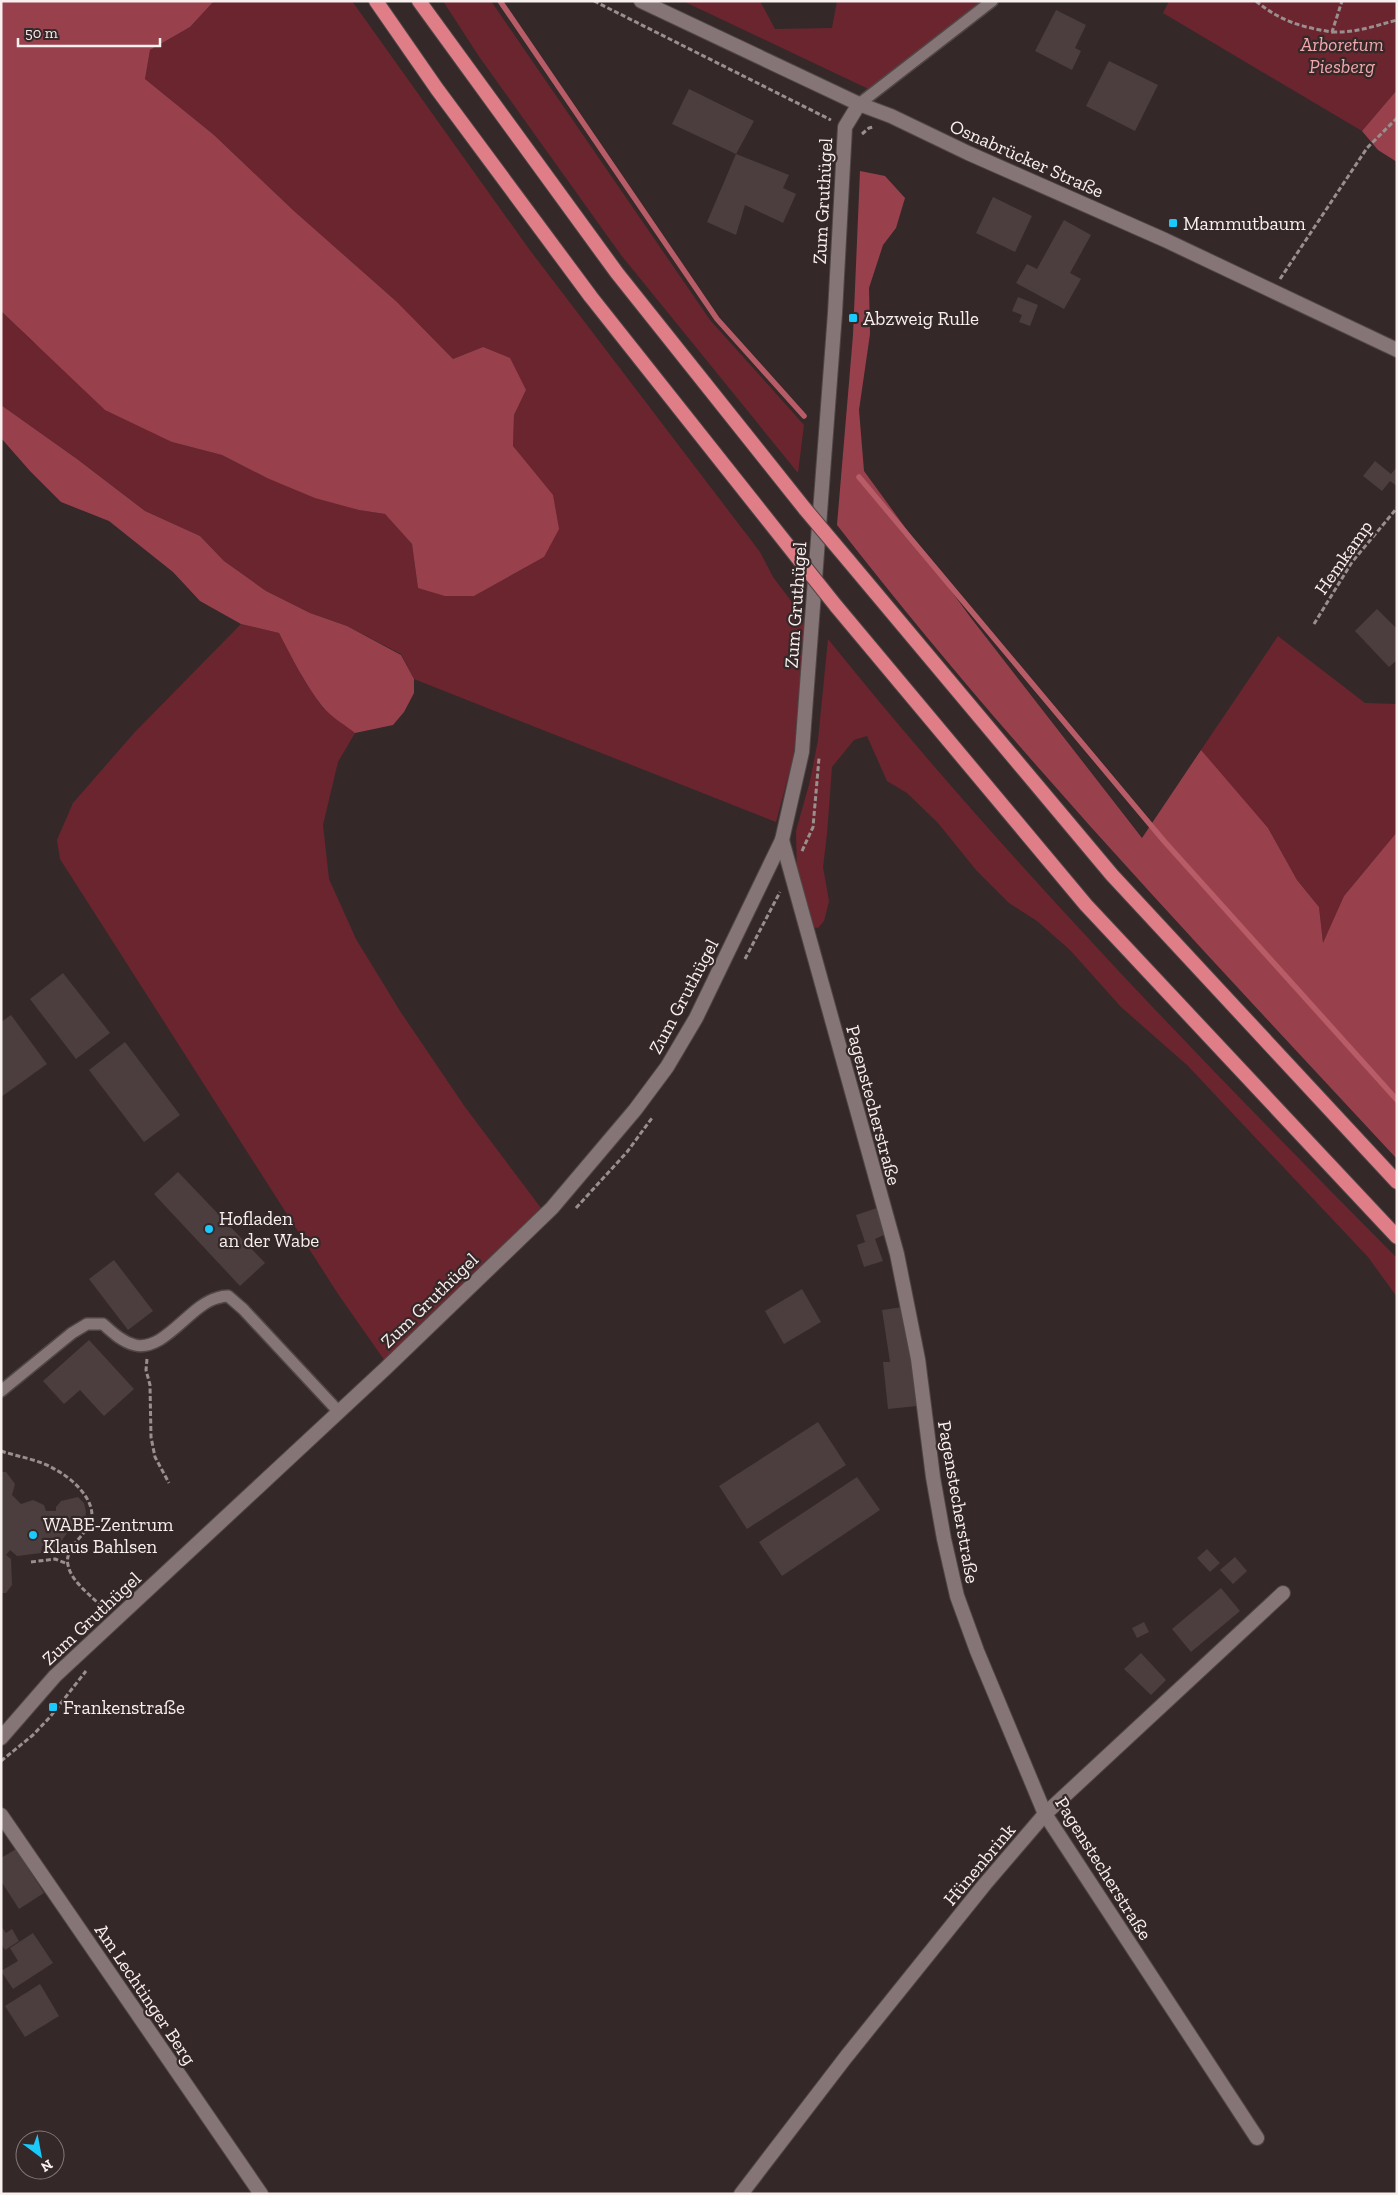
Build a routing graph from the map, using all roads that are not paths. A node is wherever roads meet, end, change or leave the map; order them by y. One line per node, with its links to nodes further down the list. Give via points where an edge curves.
1 (376, 1): 9 (highway, bridge, via 591,297 836,606 1086,904)
2 (419, 1): 8 (highway, bridge, via 617,273 805,509 1112,875)
3 (641, 1): 5 (street, Osnabrücker Straße)
4 (992, 1): 5 (lane)
5 (859, 104): 6 (street, Osnabrücker Straße, via 1165,240); 7 (street, Zum Gruthügel, via 845,127 835,313 802,752)
6 (1397, 350)
7 (782, 840): 11 (street, Zum Gruthügel, via 696,1018 667,1067 635,1110 552,1208); 14 (street, Pagenstecherstraße, via 897,1254 918,1359 933,1477 957,1596)
8 (1397, 1182)
9 (1397, 1237)
10 (1, 1391): 11 (lane, via 87,1324 103,1324 117,1337 134,1345 147,1346 205,1304 228,1296)
11 (339, 1412): 13 (street, Zum Gruthügel, via 55,1676)
12 (1283, 1593): 14 (street, Hünenbrink)
13 (1, 1738)
14 (1045, 1814): 16 (street, Pagenstecherstraße); 18 (street, Hünenbrink, via 846,2056)
15 (1, 1815): 17 (street, Am Lechtinger Berg)
16 (1257, 2138)
17 (261, 2194)
18 (741, 2194)

